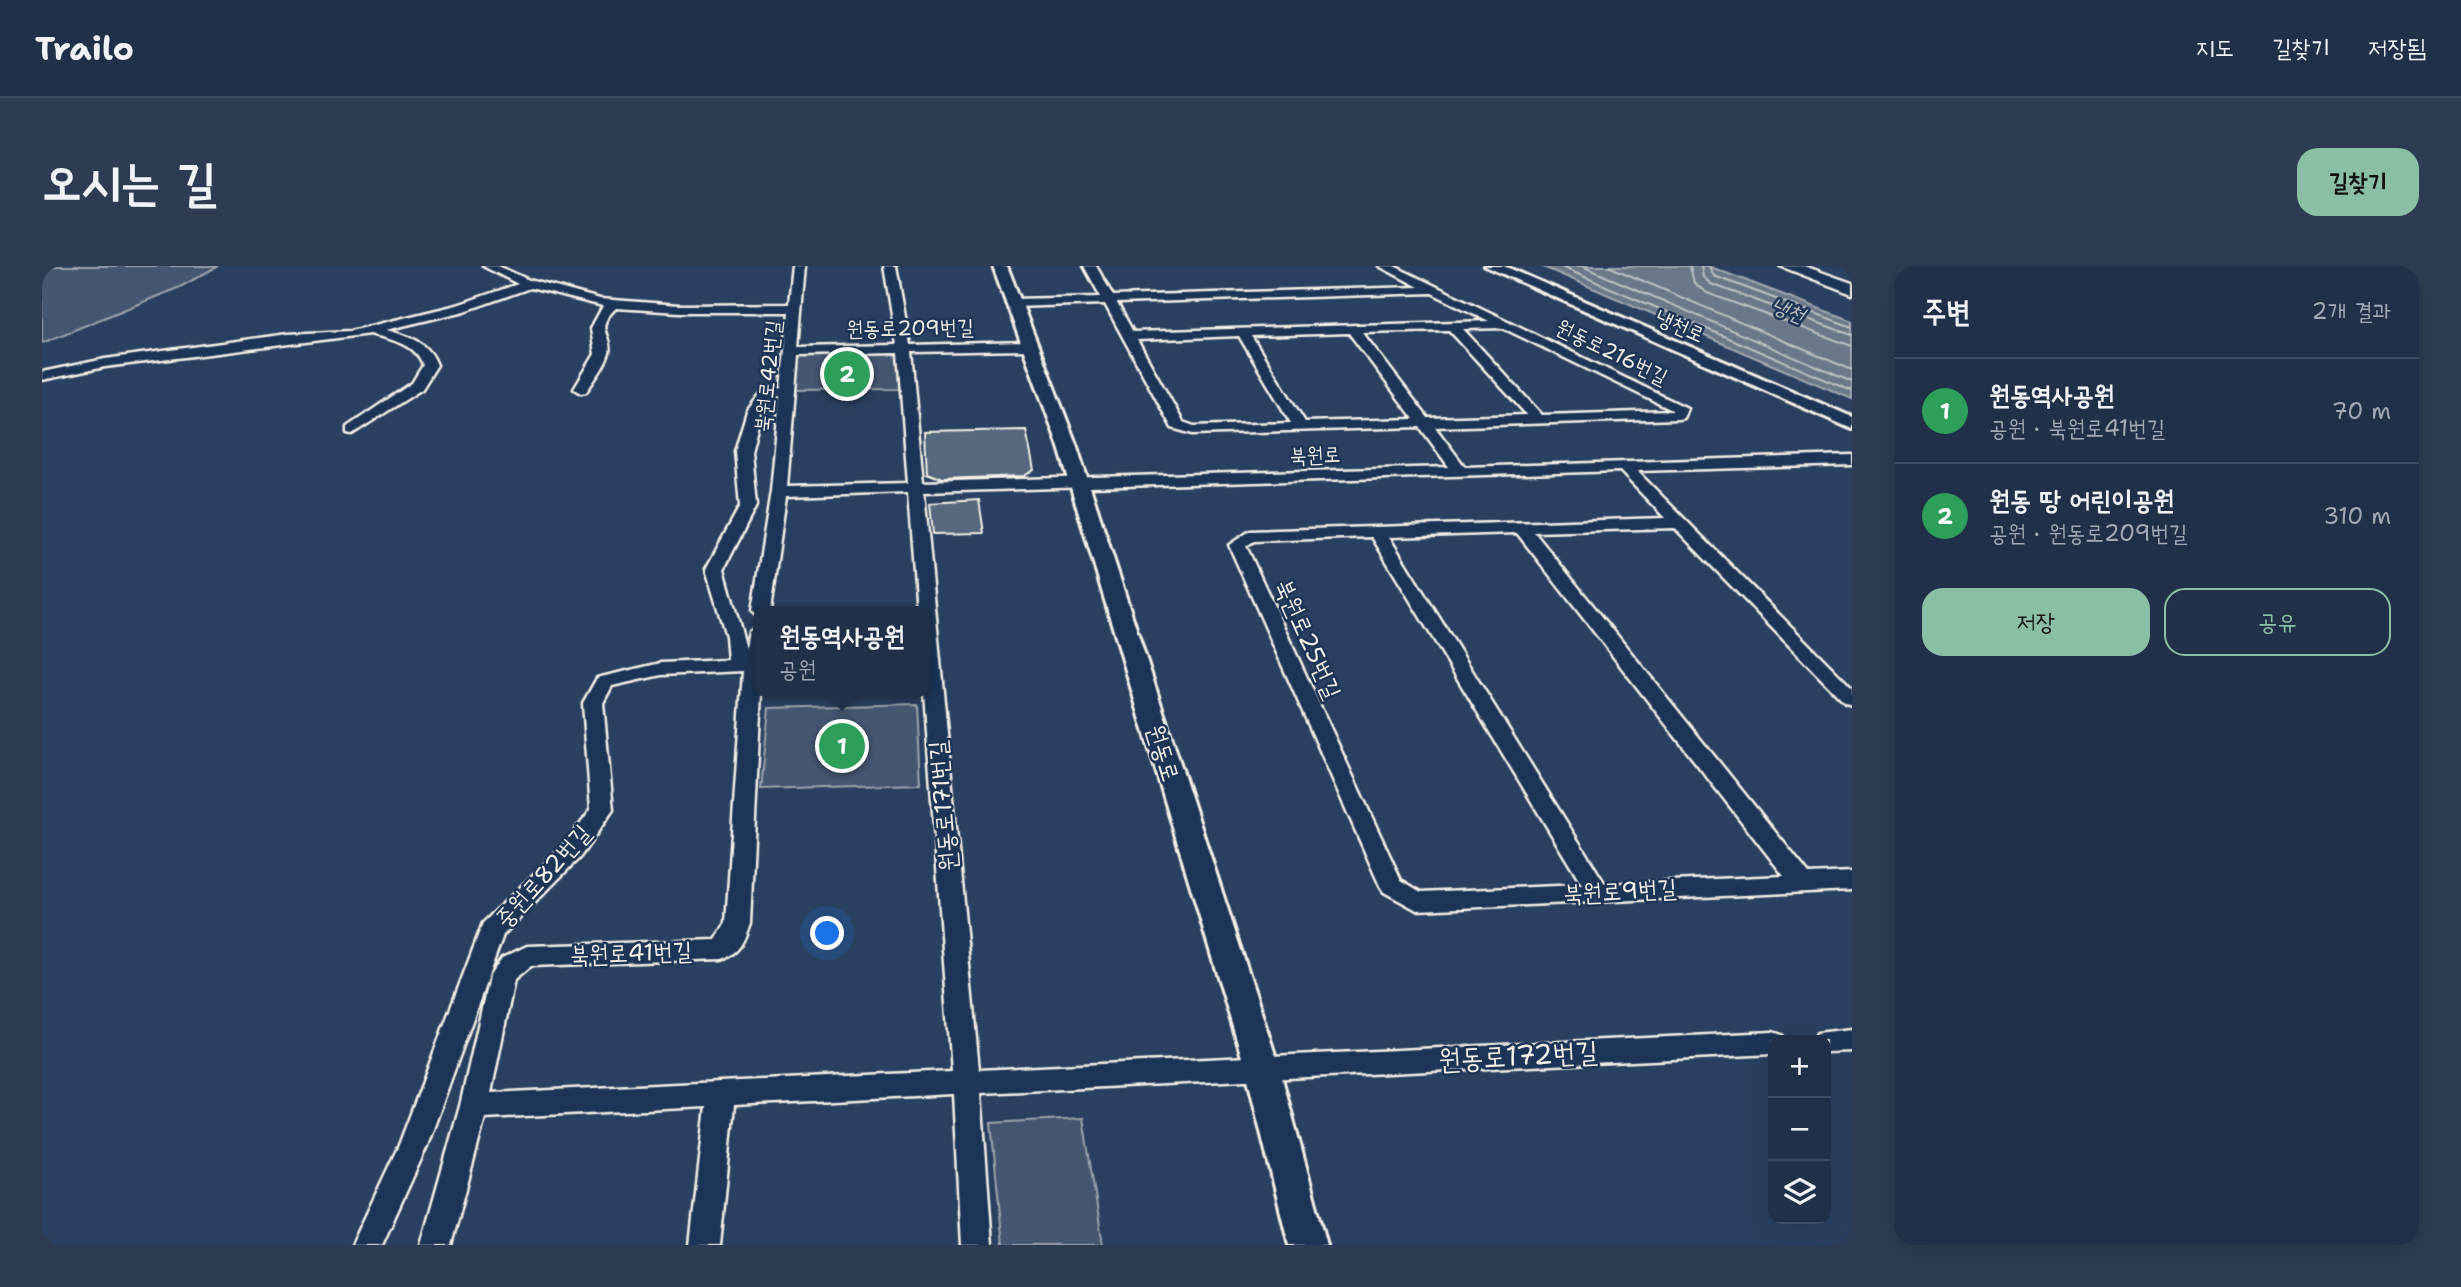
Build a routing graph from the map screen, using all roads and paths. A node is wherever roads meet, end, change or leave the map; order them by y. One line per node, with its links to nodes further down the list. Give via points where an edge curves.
1 (489, 266): 9 (street)
2 (799, 266): 15 (street, 북원로42번길)
3 (890, 266): 23 (street, 원동로171번길)
4 (1000, 266): 13 (street, 원동로)
5 (1090, 266): 12 (street)
6 (1385, 266): 11 (street)
7 (1492, 266): 30 (street, 냉천로)
8 (1788, 266): 10 (main road)
9 (531, 284): 14 (street, via 575,300); 19 (street)
10 (1852, 289)
11 (1435, 290): 12 (street, 원동로216번길); 16 (street, 원동로216번길)
12 (1110, 301): 13 (street, 원동로216번길); 21 (street, 원동로216번길)
13 (1013, 303): 22 (street, 원동로)
14 (612, 305): 15 (street); 26 (street, via 598,324 605,350)
15 (797, 307): 24 (street, 북원로42번길)
16 (1508, 324): 17 (street, 원동로216번길); 28 (street, 원동로216번길, via 1679,408 1678,415)
17 (1453, 326): 18 (street, 원동로216번길); 28 (street)
18 (1353, 329): 20 (street, 원동로216번길); 29 (street)
19 (371, 330): 25 (street, via 105,363); 32 (street, via 419,344 427,351 430,365 417,386)
20 (1243, 333): 21 (street, 원동로216번길); 31 (street)
21 (1128, 336): 31 (street, 원동로216번길, via 1177,425 1193,430)
22 (1030, 346): 23 (street, 원동로209번길); 36 (street, 원동로)
23 (904, 349): 24 (street, 원동로209번길); 37 (street, 원동로171번길)
24 (790, 351): 27 (street, 북원로42번길)
25 (42, 376)
26 (581, 389)
27 (786, 391): 38 (street, 북원로42번길); 45 (street, via 767,395 754,411 743,451 748,506 715,569)
28 (1539, 420): 29 (street, 원동로216번길)
29 (1423, 423): 31 (street, 원동로216번길); 35 (street)
30 (1852, 424)
31 (1301, 427)
32 (352, 430)
33 (1852, 460): 34 (street, 북원로)
34 (1624, 467): 35 (street, 북원로); 39 (street)
35 (1461, 472): 36 (street, 북원로)
36 (1079, 482): 37 (street, 북원로); 55 (street, 원동로)
37 (915, 487): 38 (street, 북원로); 43 (street, 원동로171번길)
38 (779, 491): 42 (street)
39 (1679, 523): 40 (street, 북원로25번길); 47 (street)
40 (1522, 528): 41 (street, 북원로25번길); 49 (street)
41 (1378, 533): 50 (street, 북원로25번길, via 1250,536 1237,545); 51 (street)
42 (762, 606)
43 (925, 606)
44 (753, 645): 45 (street, 북원로41번길)
45 (745, 665): 58 (street, 북원로41번길, via 738,923 732,940 722,950 527,956 511,965 502,977); 59 (street, 중원로82번길, via 674,666 604,682 593,703 602,810 572,851 492,930 413,1146)
46 (931, 670): 56 (street, 원동로171번길)
47 (1852, 699)
48 (1852, 881): 49 (street, 북원로9번길)
49 (1803, 883): 51 (street, 북원로9번길)
50 (1392, 886): 51 (street, 북원로9번길, via 1417,901)
51 (1598, 892)
52 (1852, 1040): 53 (street)
53 (1831, 1041)
54 (1768, 1043): 55 (street, 원동로172번길)
55 (1262, 1067): 56 (street); 63 (street, 원동로)
56 (967, 1083): 57 (street); 62 (street, 원동로171번길)
57 (721, 1096): 58 (street); 61 (street)
58 (474, 1106): 60 (street, 북원로41번길)
59 (367, 1245)
60 (436, 1245)
61 (705, 1245)
62 (977, 1245)
63 (1308, 1245)

